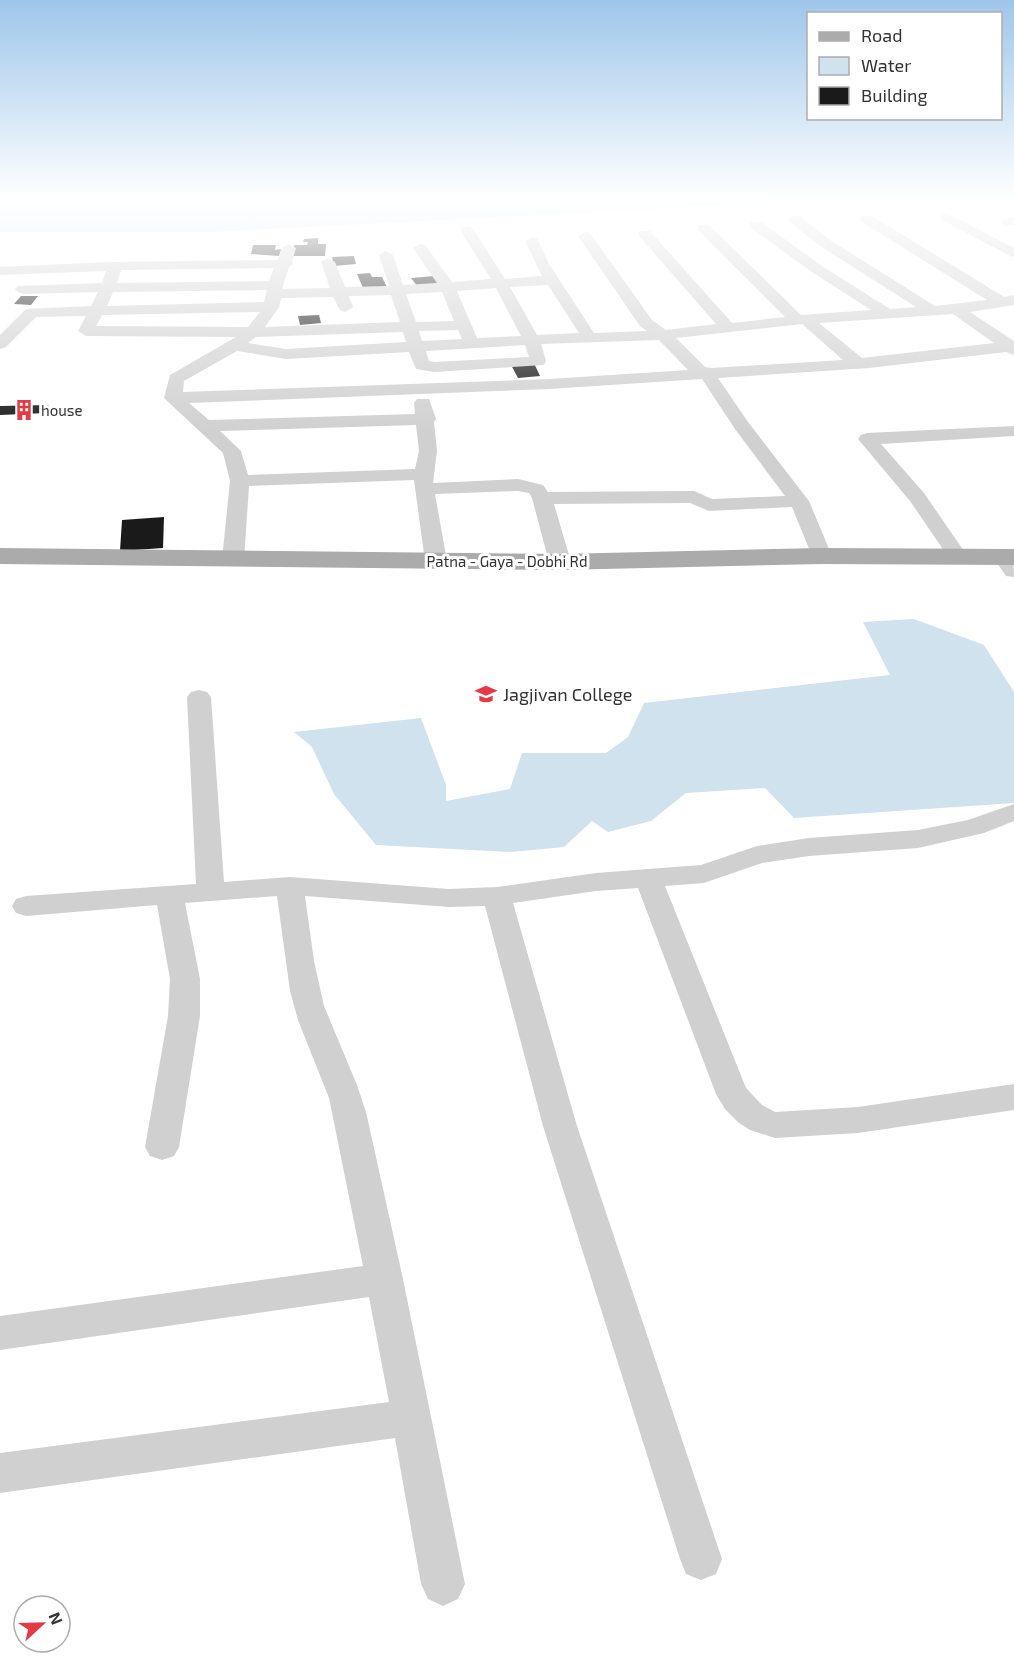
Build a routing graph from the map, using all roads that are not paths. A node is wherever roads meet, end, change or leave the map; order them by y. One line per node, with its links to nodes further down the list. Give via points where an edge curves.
1 (112, 278): 17 (street)
2 (191, 278): 16 (street)
3 (279, 278): 22 (street)
4 (334, 278): 21 (street)
5 (393, 278): 20 (street)
6 (441, 278): 18 (street)
7 (500, 278): 15 (street)
8 (614, 278): 36 (street, via 646,323)
9 (684, 278): 32 (street)
10 (756, 278): 29 (street)
11 (831, 278): 28 (street)
12 (880, 278): 27 (street)
13 (967, 278): 23 (street)
14 (553, 280): 15 (street); 37 (street)
15 (501, 283): 18 (street); 38 (street)
16 (188, 285): 17 (street); 22 (street); 24 (street)
17 (110, 286): 19 (street); 26 (street)
18 (447, 286): 20 (street); 30 (street)
19 (23, 289)
20 (397, 290): 21 (street); 31 (street)
21 (339, 292): 22 (street); 33 (street)
22 (273, 295): 24 (street); 35 (street)
23 (1007, 301): 25 (street)
24 (180, 308): 26 (street); 34 (street)
25 (956, 309): 27 (street); 43 (street)
26 (97, 310): 34 (street, via 86,331); 39 (street, via 32,312)
27 (933, 311): 28 (street)
28 (889, 315): 29 (street)
29 (801, 320): 32 (street); 46 (street)
30 (463, 325): 31 (street); 40 (street)
31 (411, 326): 33 (street); 42 (street)
32 (728, 328): 36 (street)
33 (353, 329): 35 (street); 44 (street)
34 (171, 332): 35 (street)
35 (252, 332): 41 (street)
36 (663, 335): 37 (street); 47 (street)
37 (589, 337): 38 (street)
38 (531, 340): 40 (street); 45 (street)
39 (0, 344)
40 (472, 344): 42 (street)
41 (232, 346): 44 (street, via 286,354); 50 (street, via 176,379)
42 (418, 347): 44 (street); 45 (street, via 426,367)
43 (1012, 348): 46 (street)
44 (357, 351)
45 (538, 361): 48 (street)
46 (857, 363): 47 (street)
47 (704, 372): 48 (street); 57 (street)
48 (549, 384): 49 (street)
49 (421, 390): 50 (street); 51 (street)
50 (173, 398): 52 (street)
51 (427, 419): 52 (street); 55 (street)
52 (206, 426): 54 (street, via 232,451)
53 (1014, 431): 60 (street, via 867,439 917,497)
54 (240, 481): 55 (street); 61 (street)
55 (424, 481): 56 (street, via 518,485 536,489); 62 (street)
56 (542, 498): 57 (street, via 694,497 709,505); 63 (street)
57 (799, 501): 59 (street)
58 (0, 556): 61 (main road, Patna - Gaya - Dobhi Rd)
59 (822, 556): 60 (main road, Patna - Gaya - Dobhi Rd); 63 (main road, Patna - Gaya - Dobhi Rd)
60 (958, 557): 64 (main road, Patna - Gaya - Dobhi Rd)
61 (233, 560): 62 (main road, Patna - Gaya - Dobhi Rd)
62 (436, 561): 63 (main road, Patna - Gaya - Dobhi Rd)
63 (560, 562)
64 (1010, 562)
65 (199, 697): 69 (street)
66 (1014, 812): 67 (street, via 940,836 809,847 757,855 704,874)
67 (648, 878): 71 (street); 73 (street, via 732,1094 746,1112 763,1123 858,1120)
68 (290, 886): 69 (street); 71 (street, via 449,898); 75 (street, via 301,971 310,1008 348,1109)
69 (211, 892): 70 (street)
70 (169, 894): 72 (street); 74 (street, via 184,979 184,1016)
71 (497, 896): 79 (street, via 560,1126)
72 (26, 906)
73 (1014, 1097)
74 (162, 1147)
75 (385, 1279): 76 (street); 77 (street)
76 (0, 1333)
77 (412, 1417): 78 (street); 80 (street)
78 (0, 1473)
79 (701, 1558)
80 (443, 1584)

